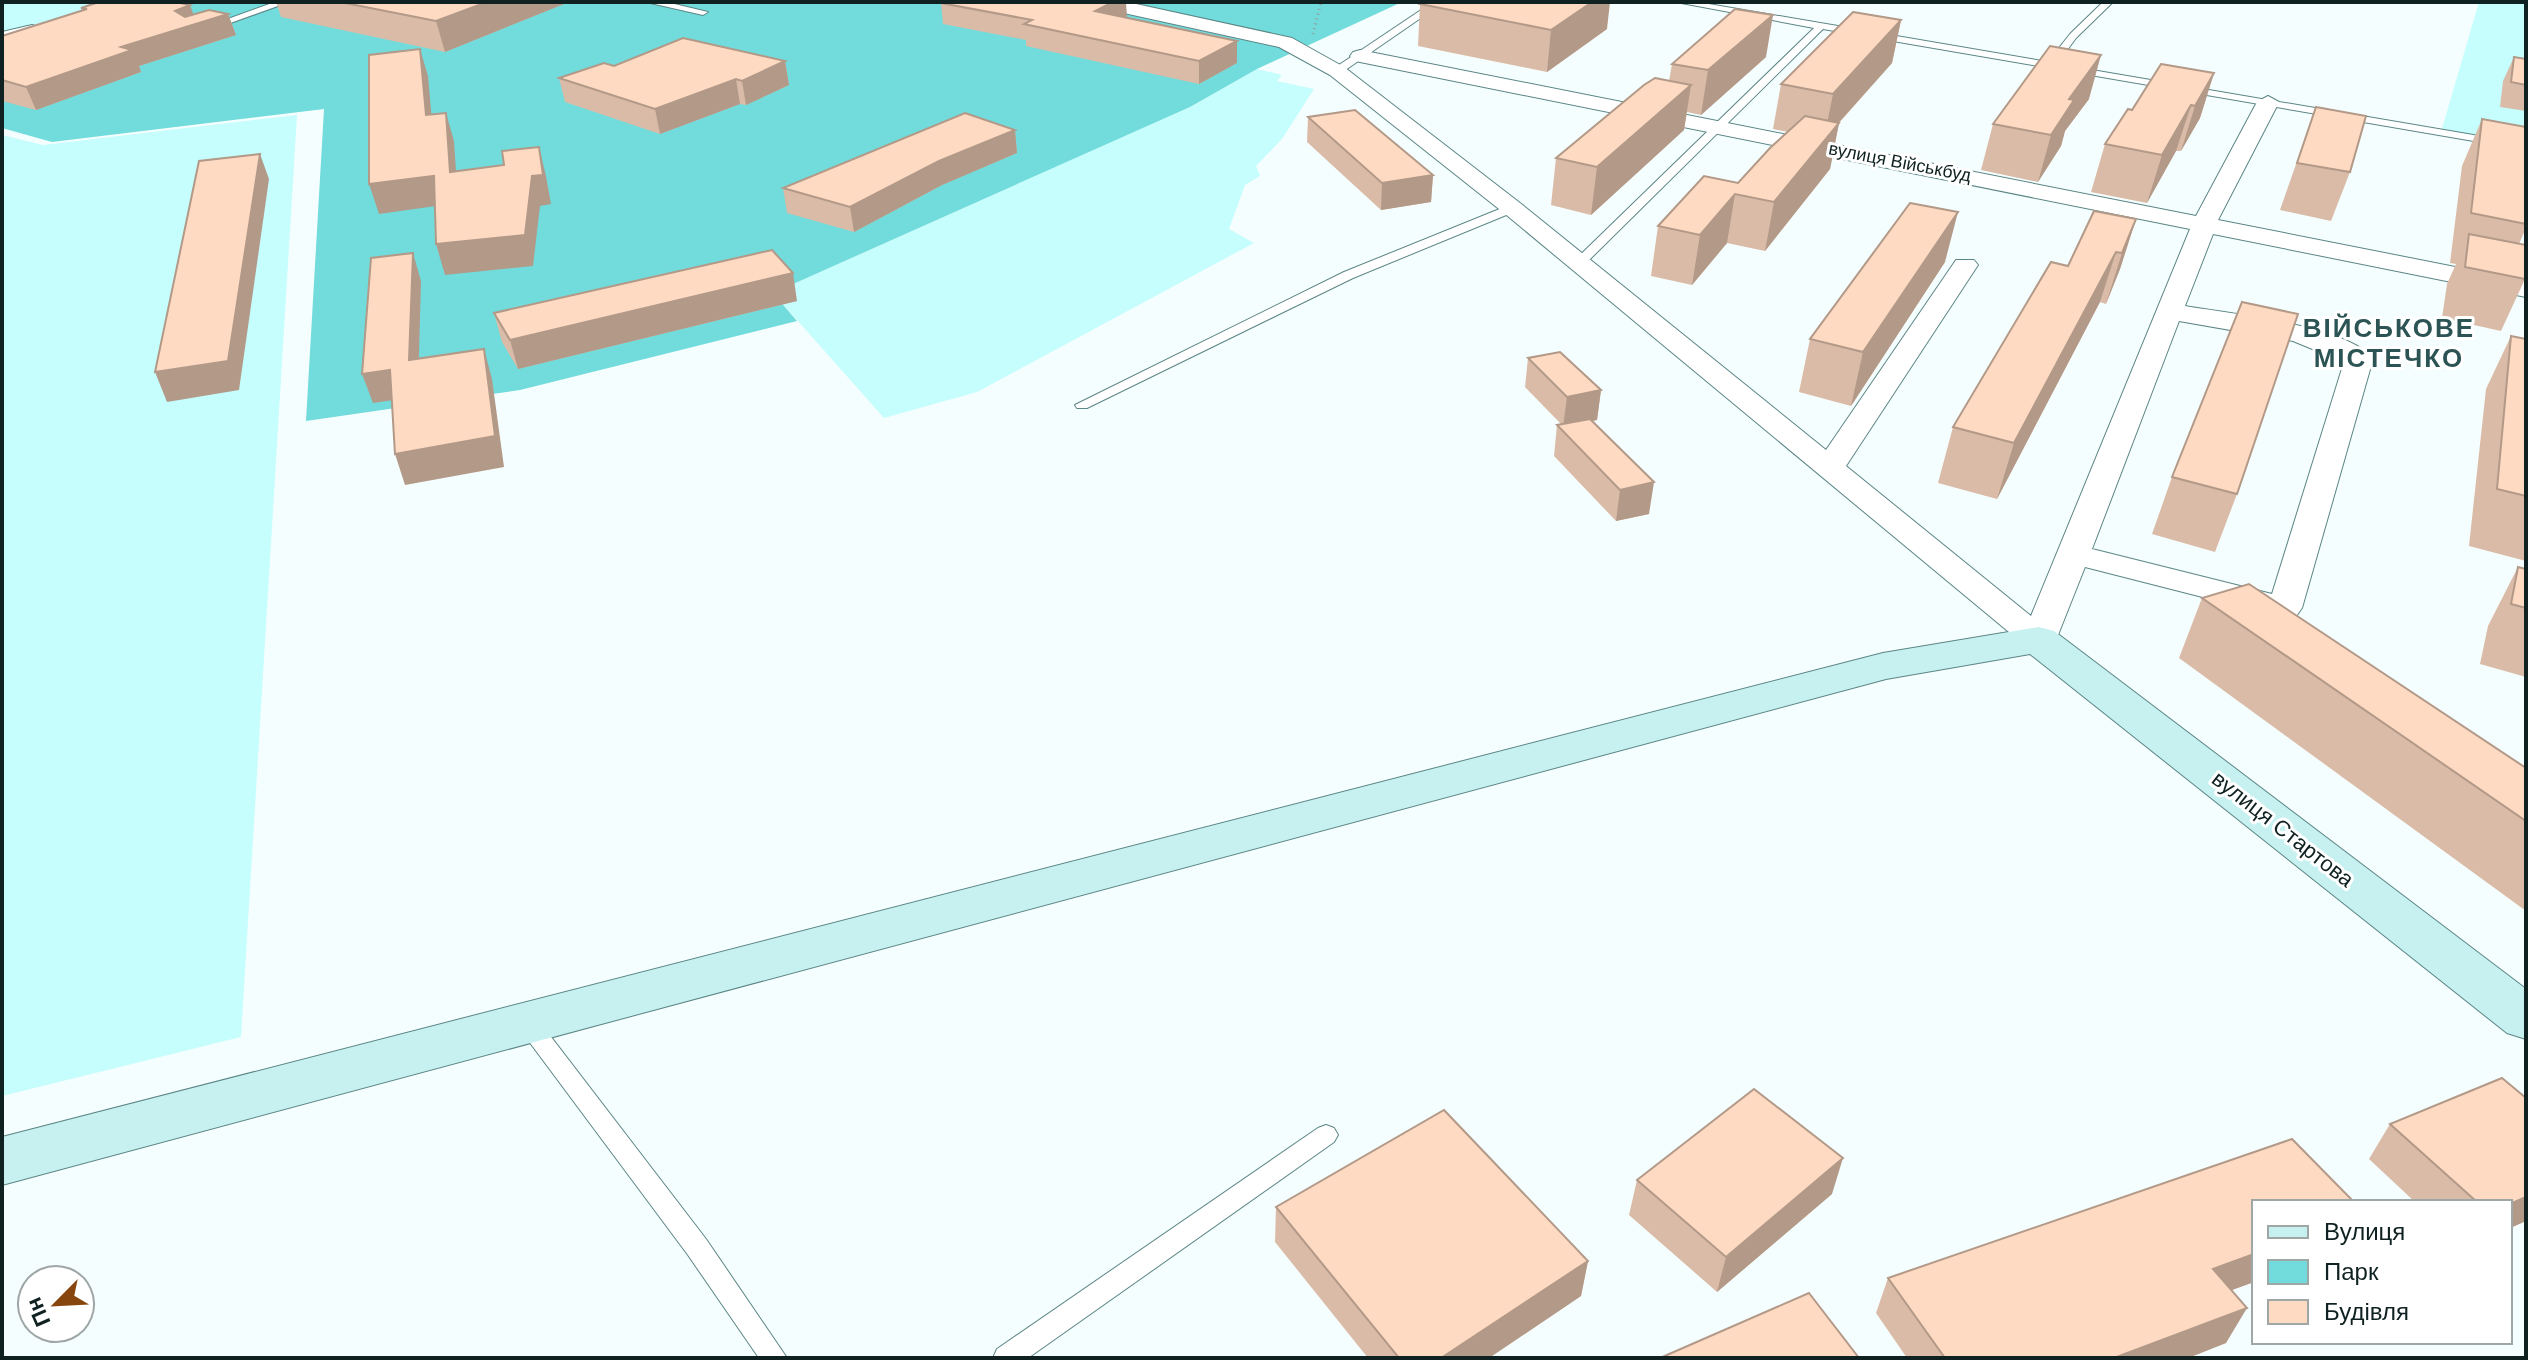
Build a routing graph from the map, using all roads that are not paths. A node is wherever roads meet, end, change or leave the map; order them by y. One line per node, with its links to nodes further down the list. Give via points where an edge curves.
1 (284, 2): 12 (lane)
2 (651, 2): 8 (lane)
3 (1101, 2): 16 (street, via 1285,42)
4 (1439, 2): 14 (lane)
5 (1681, 2): 9 (lane)
6 (1729, 2): 9 (lane)
7 (2108, 2): 15 (lane)
8 (703, 12)
9 (1761, 16): 11 (lane)
10 (48, 24): 13 (lane)
11 (1821, 26): 15 (lane); 18 (lane)
12 (191, 34)
13 (2, 35)
14 (1360, 56): 16 (lane); 18 (street, вулиця Військбуд)
15 (2051, 65): 17 (lane)
16 (1337, 71): 20 (street)
17 (2268, 102): 19 (lane); 21 (street)
18 (1717, 126): 21 (street, вулиця Військбуд); 22 (lane)
19 (2526, 147)
20 (1512, 208): 22 (street); 26 (lane, via 1352,272)
21 (2205, 222): 24 (street, вулиця Військбуд); 25 (street)
22 (1579, 263): 27 (street)
23 (1965, 265): 27 (street)
24 (2526, 289)
25 (2170, 312): 28 (street); 29 (street, via 2319,341 2347,348 2359,359)
26 (1082, 405)
27 (1828, 470): 30 (street)
28 (2074, 554): 29 (street); 30 (street)
29 (2285, 608): 31 (street, via 2286,635)
30 (2039, 640): 32 (main road, вулиця Стартова); 33 (main road, via 1883,666)
31 (2292, 643)
32 (2526, 1018)
33 (527, 1022): 35 (main road); 36 (lane)
34 (1326, 1135): 37 (lane)
35 (2, 1161)
36 (774, 1358)
37 (1006, 1358)

